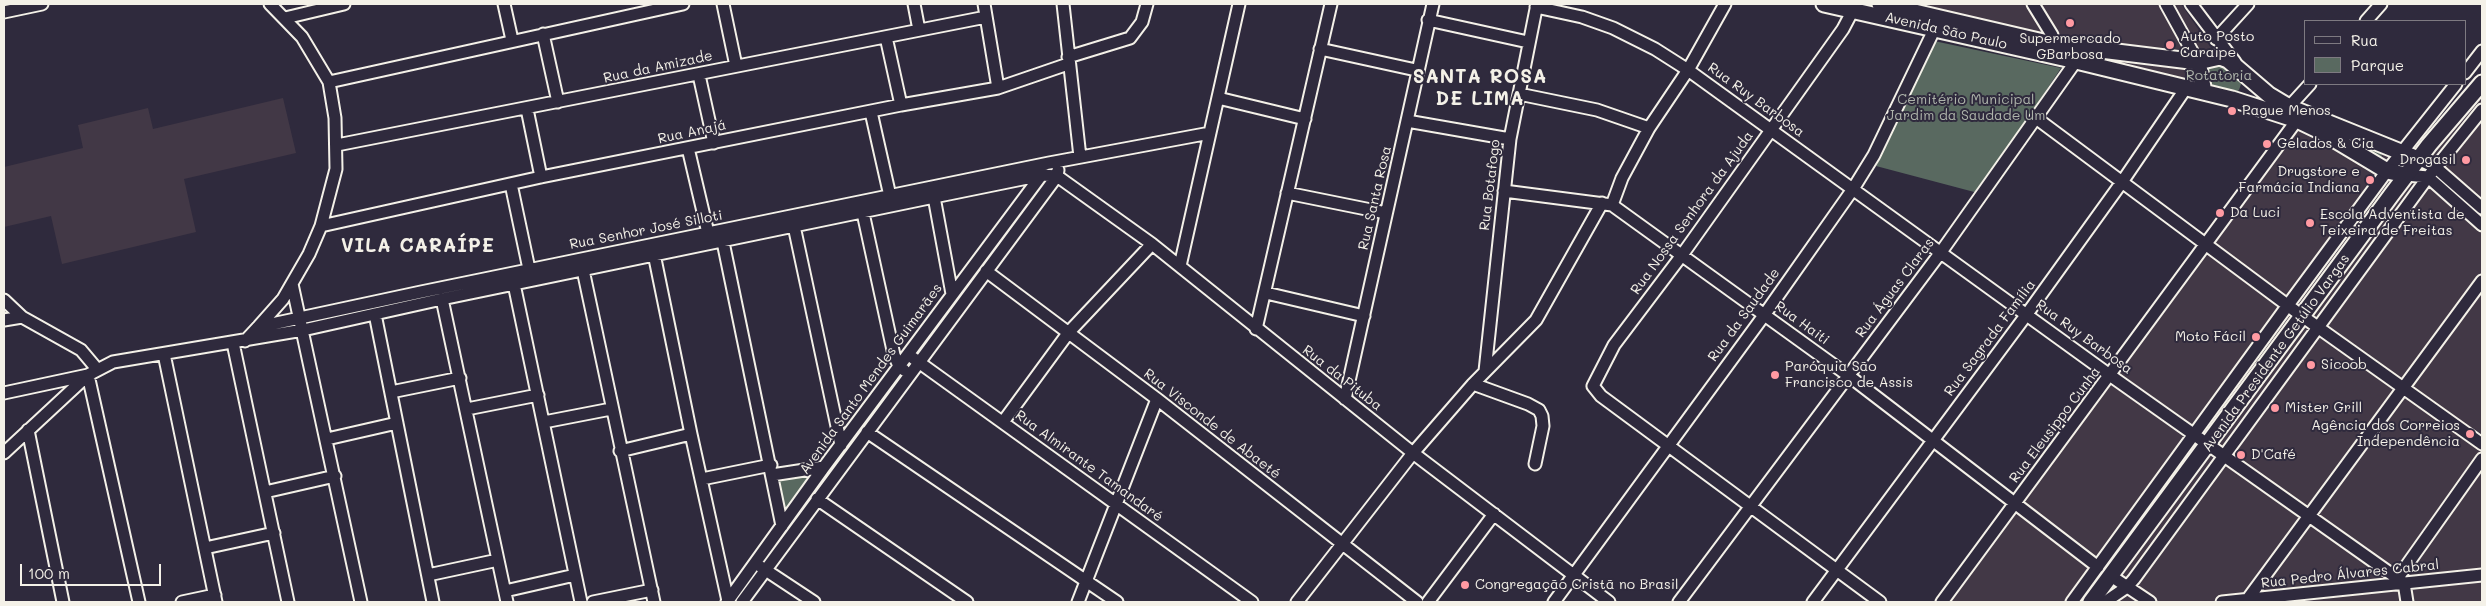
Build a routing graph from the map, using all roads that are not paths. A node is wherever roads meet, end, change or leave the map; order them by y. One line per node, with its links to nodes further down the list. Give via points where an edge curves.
1 (42, 4): 25 (street)
2 (270, 4): 27 (street)
3 (344, 4): 27 (street)
4 (504, 4): 35 (street)
5 (683, 4): 32 (street)
6 (723, 4): 43 (street)
7 (914, 4): 30 (street)
8 (984, 4): 26 (street)
9 (1062, 4): 40 (street)
10 (1146, 4): 40 (street, Rua Anajá, via 1142,22 1130,38)
11 (1239, 4): 57 (street)
12 (1331, 4): 38 (street)
13 (1433, 4): 28 (street, Rua Santa Rosa)
14 (1725, 4): 45 (street)
15 (1824, 4): 24 (main road, Avenida São Paulo)
16 (1880, 4): 23 (main road, Avenida São Paulo)
17 (2033, 4): 37 (street, via 2052,35)
18 (2166, 4): 42 (street)
19 (2191, 4): 34 (street)
20 (2248, 4): 34 (street)
21 (2381, 4): 29 (street)
22 (1536, 6): 36 (street, Rua Botafogo); 45 (street, Rua Ruy Barbosa, via 1613,28)
23 (1920, 8): 37 (main road, Avenida São Paulo)
24 (1853, 10): 31 (main road, Avenida São Paulo); 70 (street, Rua Nossa Senhora da Ajuda)
25 (4, 12)
26 (986, 17): 30 (street, Rua da Amizade); 53 (street)
27 (285, 18): 49 (street, via 314,52)
28 (1428, 20): 36 (street); 44 (street, Rua Santa Rosa)
29 (2367, 20)
30 (919, 30): 33 (street, Rua da Amizade)
31 (1934, 30): 41 (main road, Avenida São Paulo); 89 (street, Rua da Saudade, via 1874,155)
32 (543, 34): 35 (street); 59 (street)
33 (886, 37): 43 (street, Rua da Amizade); 60 (street)
34 (2216, 39): 46 (street)
35 (512, 40): 49 (street)
36 (1528, 42): 56 (street, Rua Botafogo)
37 (2052, 44): 42 (main road, Avenida São Paulo)
38 (1320, 49): 44 (street); 66 (street)
39 (2482, 51): 47 (street)
40 (1068, 60): 53 (street, Rua Anajá); 77 (street)
41 (2076, 61): 54 (main road, Avenida São Paulo); 65 (street, Rua Águas Claras)
42 (2198, 62): 46 (main road, Avenida São Paulo, via 2220,57); 55 (main road)
43 (736, 66): 48 (street, Rua da Amizade)
44 (1416, 70): 68 (street, Rua Santa Rosa)
45 (1688, 70): 69 (street); 70 (street, Rua Ruy Barbosa)
46 (2242, 71): 58 (main road, via 2245,86 2239,96); 61 (main road, Avenida São Paulo, via 2269,95)
47 (2466, 72)
48 (700, 75): 59 (street, Rua da Amizade); 73 (street)
49 (329, 82): 74 (street)
50 (2482, 83): 78 (main road, Avenida Presidente Getúlio Vargas)
51 (2309, 85): 61 (street)
52 (2455, 85): 76 (street, Avenida Presidente Getúlio Vargas)
53 (998, 88): 60 (street, Rua Anajá)
54 (2186, 88): 55 (main road, Avenida São Paulo); 87 (street, Rua Sagrada Família)
55 (2204, 92): 58 (main road, Avenida São Paulo)
56 (1520, 94): 69 (street, via 1597,110); 72 (street, Rua Botafogo)
57 (1218, 98): 66 (street); 71 (street)
58 (2232, 99): 67 (main road, Avenida São Paulo)
59 (558, 102): 62 (street, Rua da Amizade)
60 (901, 105): 64 (street, Rua Anajá)
61 (2290, 107): 76 (main road, Avenida São Paulo)
62 (527, 109): 74 (street, Rua da Amizade); 86 (street)
63 (2482, 110): 80 (street, Avenida Presidente Getúlio Vargas)
64 (871, 112): 73 (street, Rua Anajá); 92 (street)
65 (2036, 118): 87 (street); 106 (street, Rua Águas Claras)
66 (1305, 119): 91 (street)
67 (2297, 120): 81 (main road, Avenida São Paulo); 104 (street, Rua Eleusippo Cunha)
68 (1408, 121): 72 (street); 97 (street, Rua Santa Rosa)
69 (1649, 128): 94 (street)
70 (1771, 130): 89 (street, Rua Ruy Barbosa); 107 (street, Rua Nossa Senhora da Ajuda)
71 (1210, 133): 77 (street, Rua Senhor José Silloti); 108 (street)
72 (1510, 139): 90 (street, Rua Botafogo)
73 (714, 143): 75 (street, Rua Anajá)
74 (336, 145): 99 (street, via 336,169)
75 (688, 148): 86 (street, Rua Anajá); 101 (street)
76 (2402, 152): 78 (main road, Avenida São Paulo); 81 (street, Avenida Presidente Getúlio Vargas)
77 (1080, 157): 79 (street, Rua Senhor José Silloti)
78 (2418, 159): 80 (street); 83 (main road, Avenida Presidente Getúlio Vargas)
79 (1054, 162): 82 (street, Avenida Santo Mendes Guimarães); 84 (street); 92 (street, Rua Senhor José Silloti)
80 (2435, 167): 85 (street, Avenida Presidente Getúlio Vargas); 95 (street)
81 (2387, 171): 83 (main road, Avenida São Paulo); 119 (street, Avenida Presidente Getúlio Vargas)
82 (1042, 175): 84 (street, Rua Senhor José Silloti); 93 (street, Rua Senhor José Silloti); 116 (street, Avenida Santo Mendes Guimarães)
83 (2406, 175): 85 (street); 124 (main road, Avenida Presidente Getúlio Vargas)
84 (1058, 176): 103 (street, Rua da Pituba); 111 (street, Avenida Santo Mendes Guimarães)
85 (2428, 177): 98 (street); 129 (street, Avenida Presidente Getúlio Vargas)
86 (541, 178): 88 (street, Rua Anajá)
87 (2122, 182): 104 (street); 122 (street, Rua Sagrada Família)
88 (511, 184): 99 (street, Rua Anajá); 109 (street)
89 (1853, 189): 106 (street, Rua Ruy Barbosa); 121 (street, Rua da Saudade)
90 (1504, 191): 94 (street); 139 (street, Rua Botafogo)
91 (1288, 193): 97 (street); 115 (street)
92 (890, 196): 101 (street, Rua Senhor José Silloti)
93 (934, 197): 96 (street, Rua Senhor José Silloti); 116 (street)
94 (1607, 204): 107 (street, Rua Haiti); 139 (street, via 1536,320)
95 (2482, 208)
96 (863, 213): 100 (street, Rua Senhor José Silloti); 138 (street)
97 (1386, 213): 123 (street, Rua Santa Rosa)
98 (2482, 224)
99 (321, 226): 113 (street)
100 (794, 226): 102 (street, Rua Senhor José Silloti); 164 (street)
101 (708, 233): 105 (street, Rua Senhor José Silloti)
102 (723, 242): 105 (street, Rua Senhor José Silloti); 174 (street)
103 (1152, 244): 108 (street, Rua da Pituba); 132 (street)
104 (2206, 244): 119 (street); 143 (street, Rua Eleusippo Cunha)
105 (653, 250): 109 (street, Rua Senhor José Silloti); 110 (street, Rua Senhor José Silloti); 159 (street)
106 (1941, 252): 122 (street, Rua Ruy Barbosa); 142 (street, Rua Águas Claras)
107 (1682, 254): 121 (street, Rua Haiti); 165 (street, Rua Nossa Senhora da Ajuda, via 1614,344 1593,386 1596,393)
108 (1180, 266): 130 (street, Rua da Pituba)
109 (529, 269): 126 (street, Rua Senhor José Silloti)
110 (583, 270): 114 (street, Rua Senhor José Silloti); 153 (street)
111 (986, 272): 132 (street, Rua Visconde de Abaeté); 137 (street, Avenida Santo Mendes Guimarães)
112 (2482, 281): 146 (street)
113 (292, 284): 126 (street); 128 (street, via 270,316)
114 (514, 284): 117 (street, Rua Senhor José Silloti); 149 (street)
115 (1266, 292): 123 (street); 130 (street)
116 (952, 294): 136 (street, Avenida Santo Mendes Guimarães)
117 (442, 299): 120 (street, Rua Senhor José Silloti); 144 (street)
118 (4, 300): 125 (street)
119 (2288, 305): 124 (street); 160 (street, Avenida Presidente Getúlio Vargas)
120 (375, 314): 131 (street, Rua Senhor José Silloti); 147 (street)
121 (1765, 314): 142 (street, Rua Haiti); 165 (street, Rua da Saudade)
122 (2027, 314): 143 (street, Rua Ruy Barbosa); 162 (street, Rua Sagrada Família)
123 (1364, 316): 151 (street, Rua Santa Rosa)
124 (2302, 316): 129 (street); 166 (main road, Avenida Presidente Getúlio Vargas)
125 (22, 317): 127 (street); 140 (street, via 81,350)
126 (300, 318): 128 (street, Rua Senhor José Silloti); 131 (street)
127 (4, 320)
128 (258, 327): 133 (street)
129 (2319, 328): 146 (street); 170 (street, Avenida Presidente Getúlio Vargas)
130 (1256, 329): 151 (street, Rua da Pituba)
131 (303, 330): 133 (street, Rua Senhor José Silloti); 161 (street)
132 (1069, 332): 150 (street, Rua Visconde de Abaeté); 155 (street)
133 (245, 341): 134 (street, Rua Senhor José Silloti)
134 (232, 343): 135 (street, Rua Senhor José Silloti); 177 (street)
135 (164, 354): 140 (street, Rua Senhor José Silloti, via 113,362); 187 (street)
136 (908, 354): 137 (street, Rua Almirante Tamandaré); 138 (street, Avenida Santo Mendes Guimarães)
137 (918, 362): 141 (street, Avenida Santo Mendes Guimarães); 155 (street, Rua Almirante Tamandaré)
138 (899, 366): 141 (street); 164 (street, Avenida Santo Mendes Guimarães)
139 (1485, 371): 145 (street)
140 (92, 372): 148 (street); 157 (street); 207 (street)
141 (909, 374): 158 (street, Avenida Santo Mendes Guimarães)
142 (1849, 376): 162 (street, Rua Haiti); 181 (street, Rua Águas Claras)
143 (2111, 376): 160 (street, Rua Ruy Barbosa); 179 (street, Rua Eleusippo Cunha)
144 (460, 378): 147 (street); 152 (street)
145 (1473, 384): 169 (street); 172 (street, via 1538,410 1543,426)
146 (2404, 389): 163 (street); 183 (street)
147 (391, 392): 156 (street)
148 (4, 393)
149 (538, 395): 152 (street); 154 (street)
150 (1157, 399): 180 (street); 186 (street, Rua Visconde de Abaeté)
151 (1345, 399): 169 (street, Rua da Pituba)
152 (467, 409): 188 (street)
153 (611, 409): 154 (street); 167 (street)
154 (544, 422): 194 (street)
155 (1003, 422): 180 (street, Rua Almirante Tamandaré)
156 (397, 423): 161 (street); 193 (street)
157 (28, 430): 168 (street); 206 (street)
158 (867, 432): 178 (street, Avenida Santo Mendes Guimarães); 198 (street)
159 (691, 434): 167 (street); 176 (street)
160 (2194, 435): 166 (street, Rua Ruy Barbosa); 190 (street, Avenida Presidente Getúlio Vargas)
161 (327, 439): 175 (street)
162 (1933, 440): 179 (street, Rua Haiti); 192 (street, Rua Sagrada Família)
163 (2482, 444)
164 (841, 445): 173 (street, Avenida Santo Mendes Guimarães)
165 (1667, 445): 181 (street); 195 (street, Rua da Saudade)
166 (2208, 445): 170 (street, Rua Ruy Barbosa); 197 (main road, Avenida Presidente Getúlio Vargas)
167 (620, 451): 202 (street)
168 (4, 453)
169 (1413, 453): 182 (street, Rua da Pituba); 186 (street)
170 (2225, 457): 183 (street, Rua Ruy Barbosa); 200 (street, Avenida Presidente Getúlio Vargas)
171 (2482, 459): 199 (street)
172 (1536, 464)
173 (824, 467): 174 (street); 184 (street, Avenida Santo Mendes Guimarães)
174 (772, 470): 176 (street); 184 (street)
175 (335, 476): 177 (street); 210 (street)
176 (702, 479): 215 (street)
177 (265, 492): 185 (street)
178 (817, 499): 191 (street, Avenida Santo Mendes Guimarães); 218 (street)
179 (2015, 503): 190 (street, Rua Haiti); 230 (street, Rua Eleusippo Cunha)
180 (1115, 505): 198 (street); 221 (street, Rua Almirante Tamandaré)
181 (1751, 508): 192 (street); 227 (street, Rua Águas Claras)
182 (1494, 514): 195 (street, Rua da Pituba); 224 (street)
183 (2308, 518): 199 (street, Rua Ruy Barbosa); 205 (street)
184 (782, 526): 189 (street, Avenida Santo Mendes Guimarães)
185 (274, 533): 187 (street); 209 (street)
186 (1340, 544): 222 (street); 223 (street, Rua Visconde de Abaeté)
187 (205, 548): 204 (street)
188 (498, 560): 193 (street); 203 (street)
189 (756, 563): 191 (street); 215 (street, Avenida Santo Mendes Guimarães)
190 (2098, 567): 201 (street, Avenida Presidente Getúlio Vargas)
191 (766, 571): 216 (street, Avenida Santo Mendes Guimarães); 217 (street)
192 (1837, 571): 228 (street, Rua Sagrada Família); 229 (street)
193 (428, 575): 211 (street)
194 (575, 575): 203 (street); 212 (street)
195 (1574, 575): 225 (street, Rua da Saudade); 226 (street, Rua da Pituba)
196 (2482, 575): 199 (street, Rua Pedro Álvares Cabral)
197 (2112, 576): 200 (street); 233 (main road, Avenida Presidente Getúlio Vargas)
198 (1087, 580): 219 (street); 220 (street)
199 (2400, 581): 205 (street, Rua Pedro Álvares Cabral); 237 (street)
200 (2127, 587): 234 (street, Avenida Presidente Getúlio Vargas); 235 (street)
201 (2082, 589): 231 (street, Avenida Presidente Getúlio Vargas); 232 (street)
202 (652, 590): 213 (street); 214 (street)
203 (506, 596)
204 (215, 599): 208 (street)
205 (2247, 600): 236 (street, Rua Pedro Álvares Cabral)
206 (63, 602)
207 (139, 602)
208 (182, 602)
209 (288, 602)
210 (361, 602)
211 (433, 602)
212 (581, 602)
213 (593, 602)
214 (654, 602)
215 (728, 602)
216 (742, 602)
217 (814, 602)
218 (967, 602)
219 (1078, 602)
220 (1117, 602)
221 (1252, 602)
222 (1297, 602)
223 (1417, 602)
224 (1428, 602)
225 (1554, 602)
226 (1609, 602)
227 (1679, 602)
228 (1813, 602)
229 (1880, 602)
230 (1942, 602)
231 (2072, 602)
232 (2079, 602)
233 (2091, 602)
234 (2105, 602)
235 (2150, 602)
236 (2227, 602)
237 (2407, 602)

